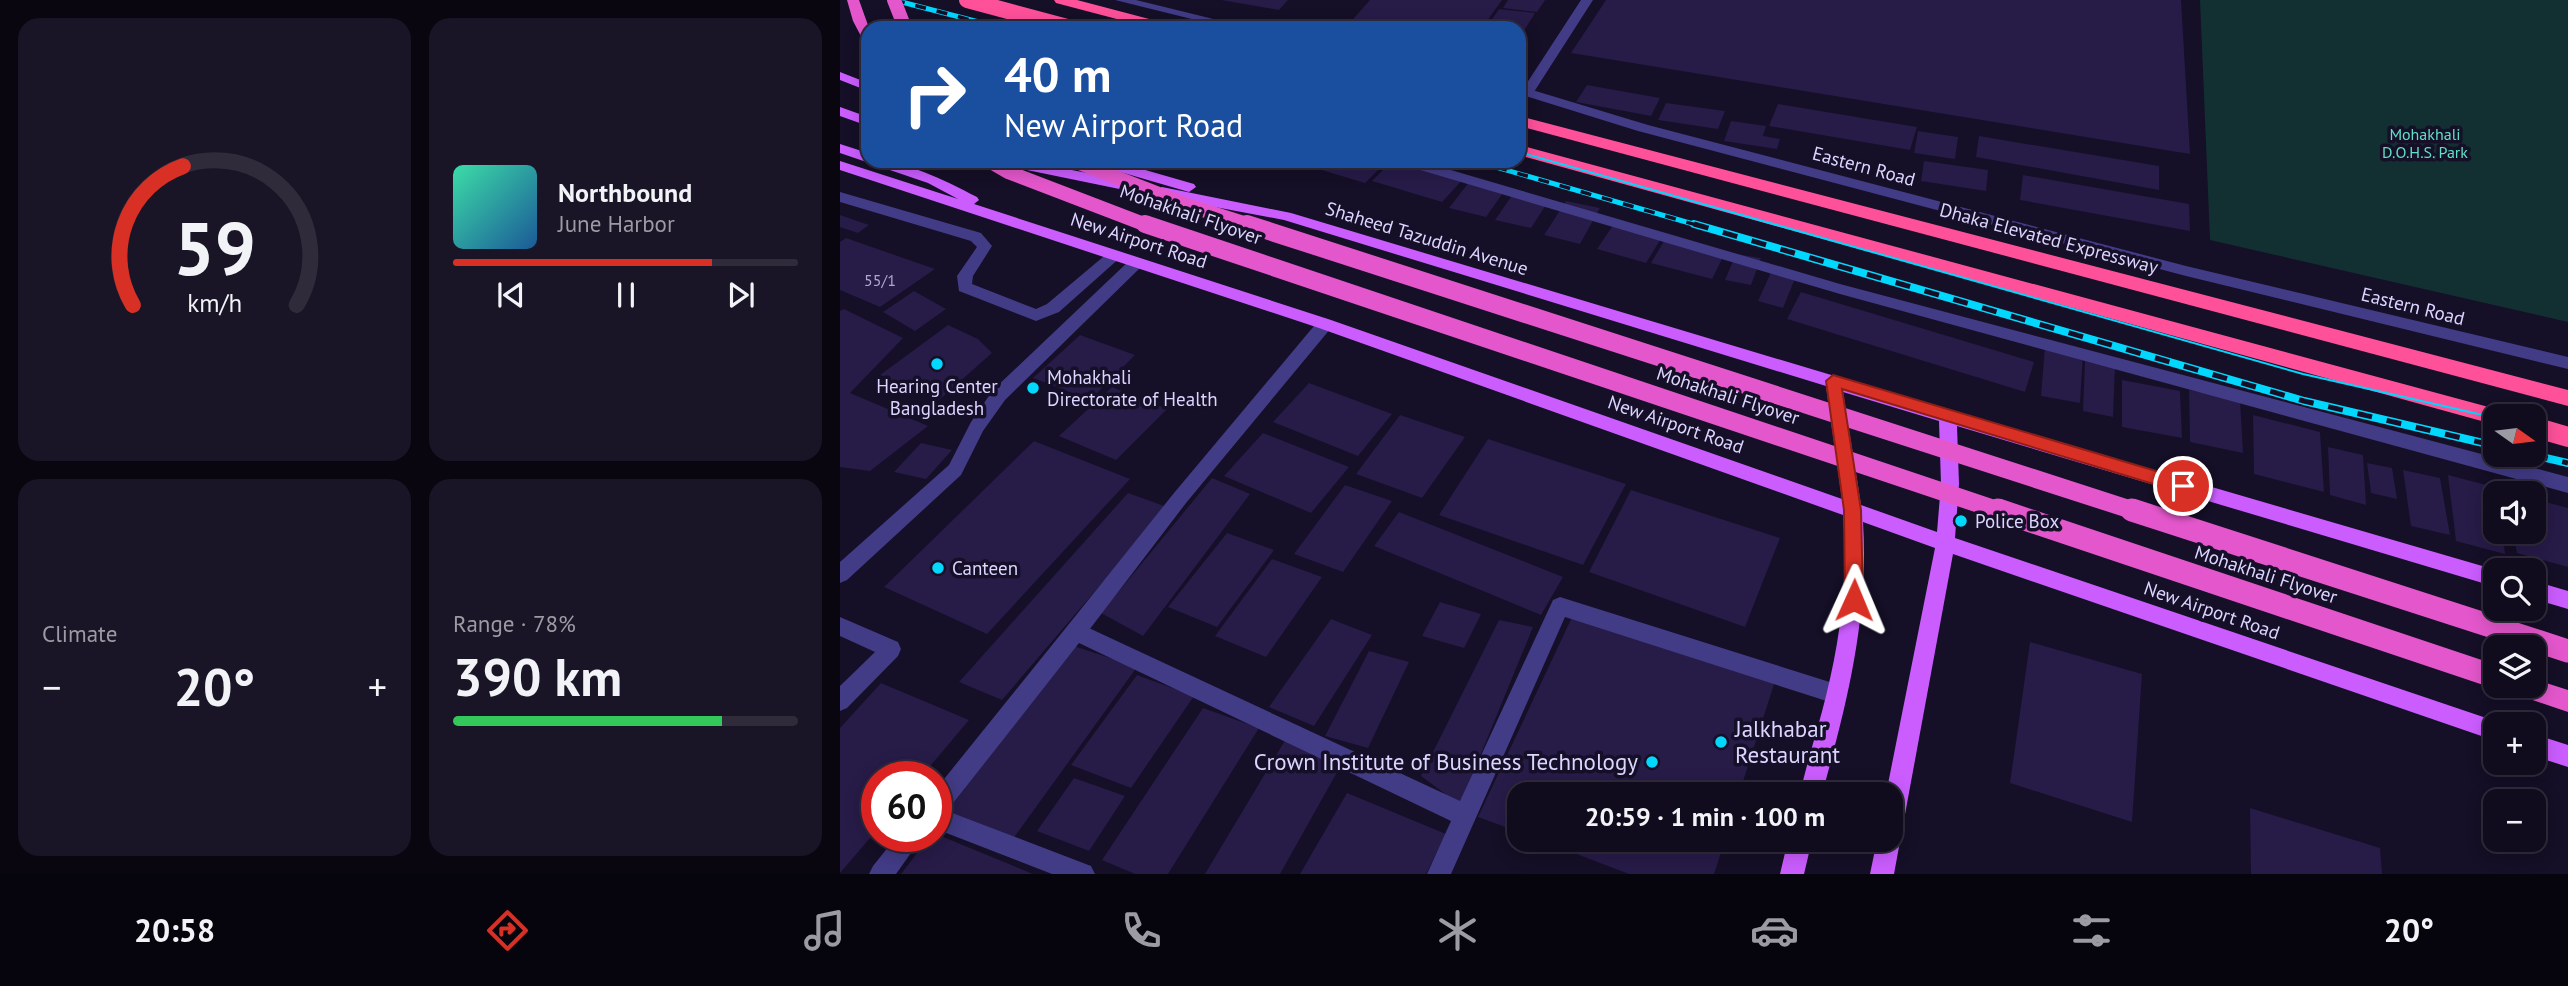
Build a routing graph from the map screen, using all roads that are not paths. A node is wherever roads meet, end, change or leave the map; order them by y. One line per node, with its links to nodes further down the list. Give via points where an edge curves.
1 (853, 0): 7 (highway)
2 (894, 0): 8 (highway, bridge)
3 (967, 0): 9 (highway, bridge)
4 (1061, 0): 10 (highway)
5 (1121, 0): 11 (street)
6 (1587, 0): 14 (street)
7 (862, 21)
8 (902, 21)
9 (1045, 21)
10 (1140, 21)
11 (1213, 21)
12 (840, 76): 13 (main road)
13 (861, 84)
14 (1526, 87)
15 (1526, 92): 35 (street, Eastern Road, via 1643,128 2159,264)
16 (840, 111): 17 (main road)
17 (861, 119)
18 (1526, 123): 37 (highway, Dhaka Elevated Expressway)
19 (840, 148): 21 (main road)
20 (1526, 152): 38 (highway)
21 (861, 156)
22 (840, 165): 30 (main road, New Airport Road)
23 (898, 168): 30 (main road, via 970,198)
24 (1000, 168): 52 (highway, Mohakhali Flyover, bridge, via 1159,230)
25 (1039, 168): 31 (main road, Shaheed Tazuddin Avenue)
26 (1092, 168): 51 (highway, Mohakhali Flyover, bridge, via 1190,206)
27 (1122, 168): 31 (main road)
28 (1429, 168): 42 (street, via 1840,289)
29 (840, 197): 32 (street, via 976,237 985,246 965,276 964,287 1036,315 1053,308)
30 (991, 215): 32 (main road, New Airport Road)
31 (1286, 216): 36 (main road, Shaheed Tazuddin Avenue)
32 (1114, 256): 33 (main road, New Airport Road)
33 (1136, 263): 34 (main road, New Airport Road); 45 (street, via 999,396 976,427 955,470)
34 (1325, 324): 43 (main road, New Airport Road); 50 (street)
35 (2568, 363)
36 (1833, 381): 39 (main road); 43 (main road)
37 (2568, 398)
38 (2483, 413)
39 (1948, 417): 44 (main road, via 1950,484); 46 (main road)
40 (2546, 431): 41 (highway, bridge)
41 (2568, 437)
42 (2568, 485)
43 (1852, 510): 44 (main road, New Airport Road); 53 (main road, via 1854,600)
44 (1945, 543): 57 (main road, New Airport Road); 61 (main road)
45 (840, 573)
46 (2483, 575)
47 (2546, 594): 48 (main road)
48 (2568, 600)
49 (840, 626): 55 (street, via 891,649)
50 (1076, 631): 62 (street); 63 (street)
51 (2568, 650)
52 (2483, 673)
53 (1836, 694): 60 (main road); 63 (street, via 1560,606)
54 (2546, 694): 56 (highway)
55 (840, 701)
56 (2568, 701)
57 (2483, 728)
58 (2546, 749): 59 (main road)
59 (2568, 757)
60 (1814, 782)
61 (1900, 782)
62 (952, 787)
63 (1464, 815): 70 (street)
64 (952, 824): 69 (street)
65 (899, 852): 68 (street)
66 (1797, 852): 71 (main road)
67 (1887, 852): 72 (main road)
68 (881, 874)
69 (1083, 874)
70 (1439, 874)
71 (1792, 874)
72 (1882, 874)

